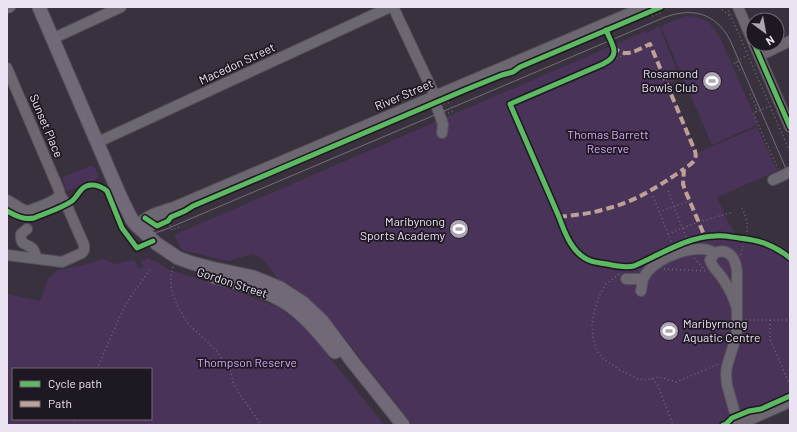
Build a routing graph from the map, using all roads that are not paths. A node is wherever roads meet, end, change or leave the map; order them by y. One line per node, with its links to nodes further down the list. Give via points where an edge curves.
1 (39, 7): 7 (main road, Gordon Street)
2 (121, 7): 7 (street)
3 (738, 7): 6 (street)
4 (392, 8): 12 (street); 15 (street, Macedon Street)
5 (645, 10): 12 (street, River Street)
6 (745, 24)
7 (52, 39): 15 (main road, Gordon Street)
8 (790, 41): 10 (street)
9 (757, 52): 10 (street)
10 (759, 56): 13 (street)
11 (7, 68): 16 (street, Sunset Place)
12 (436, 100): 14 (street, via 443,124); 18 (street, River Street)
13 (790, 127)
14 (442, 133)
15 (96, 143): 20 (main road, Gordon Street)
16 (60, 195): 17 (street, via 26,211); 23 (street, Sunset Place, via 84,245 84,251 62,262)
17 (7, 200)
18 (178, 209): 20 (street, River Street, via 153,223 148,229); 20 (street, River Street, via 149,216 140,222)
19 (21, 231): 23 (street, via 21,242 33,250)
20 (137, 231): 24 (main road, Gordon Street, via 178,258); 27 (main road, Gordon Street, via 142,242 165,260)
21 (715, 253): 26 (street, via 684,245 672,256 651,268); 29 (street, via 710,260 731,292); 29 (street, via 728,253 736,263)
22 (7, 256): 23 (street)
23 (37, 259)
24 (253, 277): 27 (main road); 34 (main road, Gordon Street, via 303,302 322,321)
25 (626, 279): 26 (street)
26 (643, 279): 28 (street)
27 (260, 290): 33 (main road, Gordon Street, via 289,305 318,331)
28 (641, 291)
29 (737, 309): 32 (street, via 736,337 727,366 726,380 735,413)
30 (790, 402): 32 (street)
31 (790, 409): 32 (street)
32 (743, 424)
33 (393, 425)
34 (403, 425)

